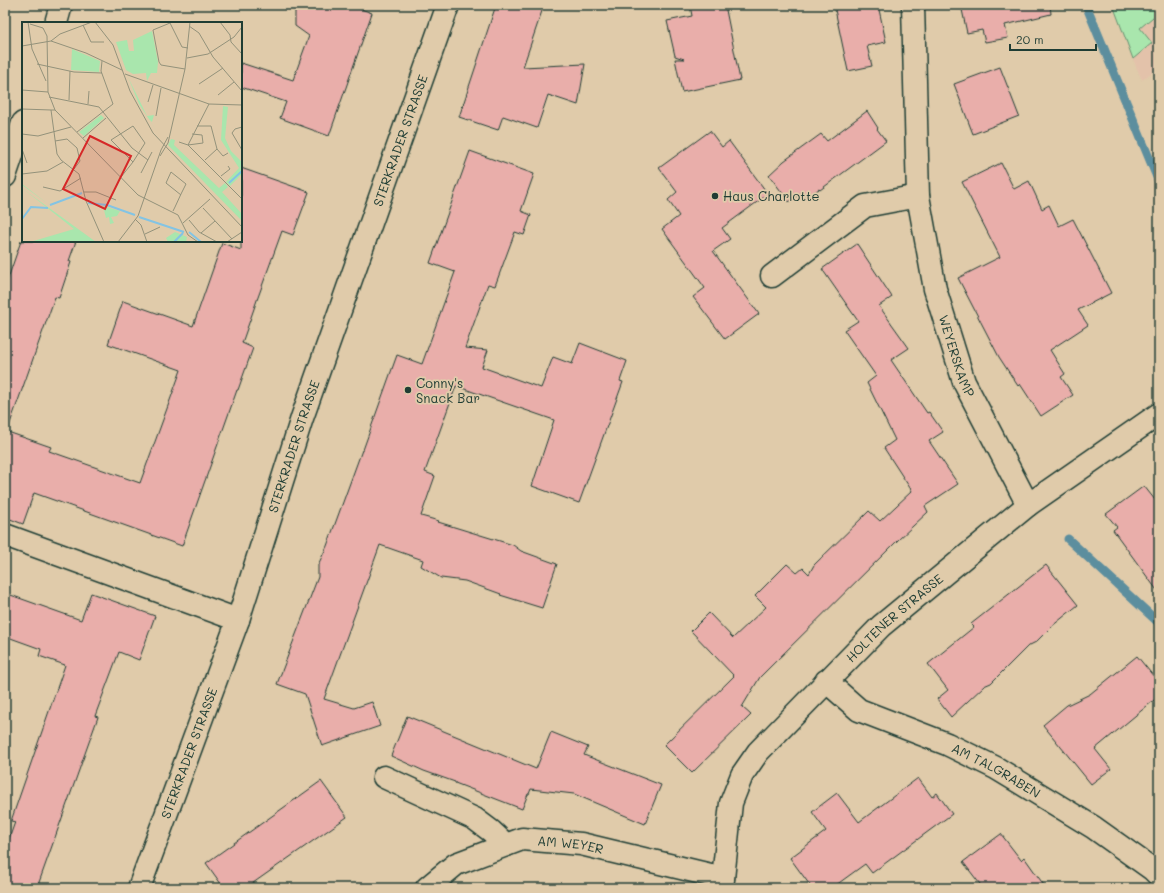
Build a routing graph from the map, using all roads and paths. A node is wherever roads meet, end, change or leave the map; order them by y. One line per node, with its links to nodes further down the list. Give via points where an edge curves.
1 (61, 5): 4 (street)
2 (448, 5): 12 (street, STERKRADER STRASSE, via 302,418)
3 (913, 5): 7 (street, WEYERSKAMP)
4 (56, 22)
5 (22, 126): 6 (street)
6 (5, 176)
7 (918, 196): 8 (street, via 865,206); 10 (street, WEYERSKAMP, via 936,289 964,382)
8 (772, 276)
9 (1159, 414): 10 (street, HOLTENER STRASSE)
10 (1028, 505): 13 (street, HOLTENER STRASSE, via 881,626)
11 (5, 535): 12 (street)
12 (238, 620): 18 (street, STERKRADER STRASSE)
13 (826, 681): 16 (street, AM TALGRABEN, via 859,710 948,744 996,768 1093,827); 17 (street, HOLTENER STRASSE, via 758,752 742,774 732,803)
14 (384, 777): 15 (street, via 475,819)
15 (506, 845): 17 (street, AM WEYER, via 522,839 581,844); 19 (street, AM WEYER, via 456,864)
16 (1159, 876)
17 (722, 883)
18 (139, 888)
19 (427, 888)

